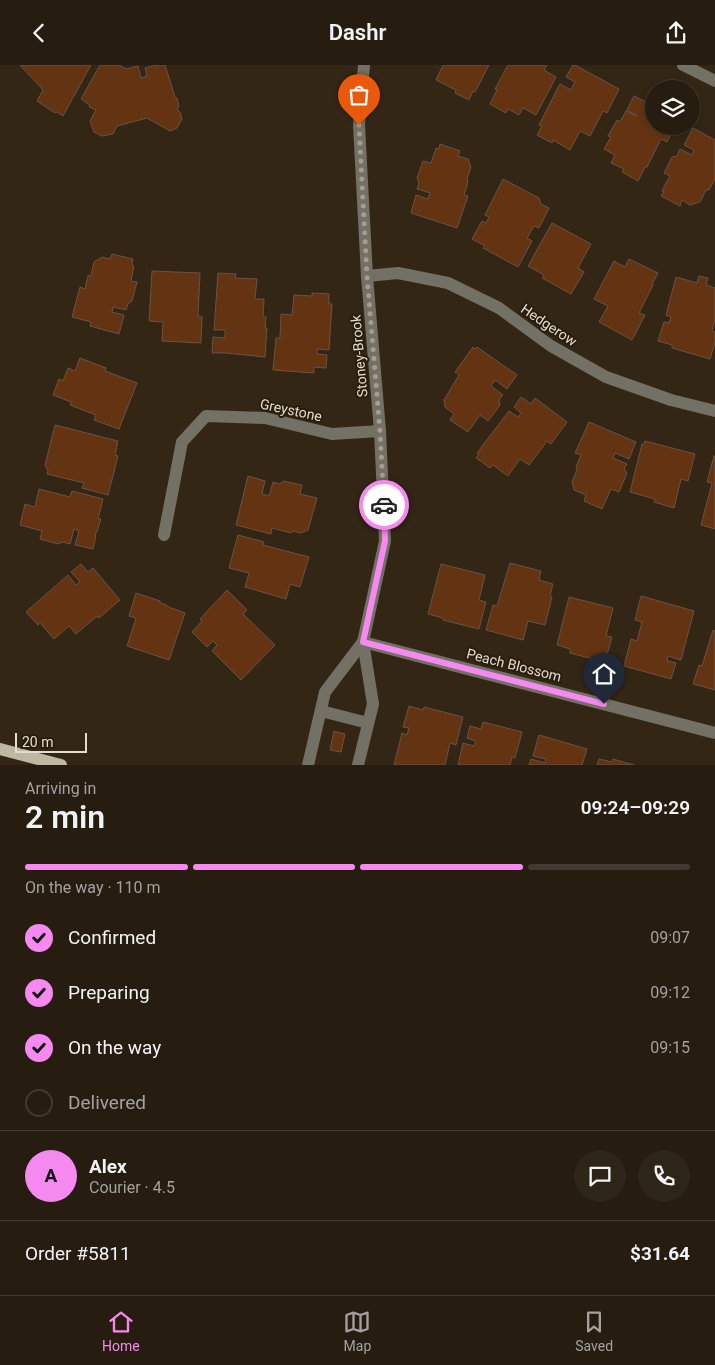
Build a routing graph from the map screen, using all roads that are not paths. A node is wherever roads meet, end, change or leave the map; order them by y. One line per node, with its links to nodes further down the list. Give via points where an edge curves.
1 (364, 65): 4 (street, Stoney-Brook, via 359,125)
2 (682, 65): 3 (street)
3 (715, 81)
4 (367, 276): 5 (street, Hedgerow, via 398,273 448,283 499,308 550,346 606,377 671,400); 6 (street, Stoney-Brook)
5 (715, 411)
6 (380, 431): 7 (street, Greystone, via 332,434 264,417 206,416 182,441); 8 (street, Stoney-Brook, via 385,541)
7 (164, 535)
8 (363, 642): 9 (street, Stoney-Brook, via 325,691); 10 (street, Stoney-Brook, via 373,704); 11 (street, Peach Blossom)
9 (321, 711): 10 (street); 14 (street, Stoney-Brook)
10 (368, 723): 15 (street, Stoney-Brook)
11 (715, 733)
12 (0, 749): 13 (main road)
13 (61, 765)
14 (308, 765)
15 (358, 765)

